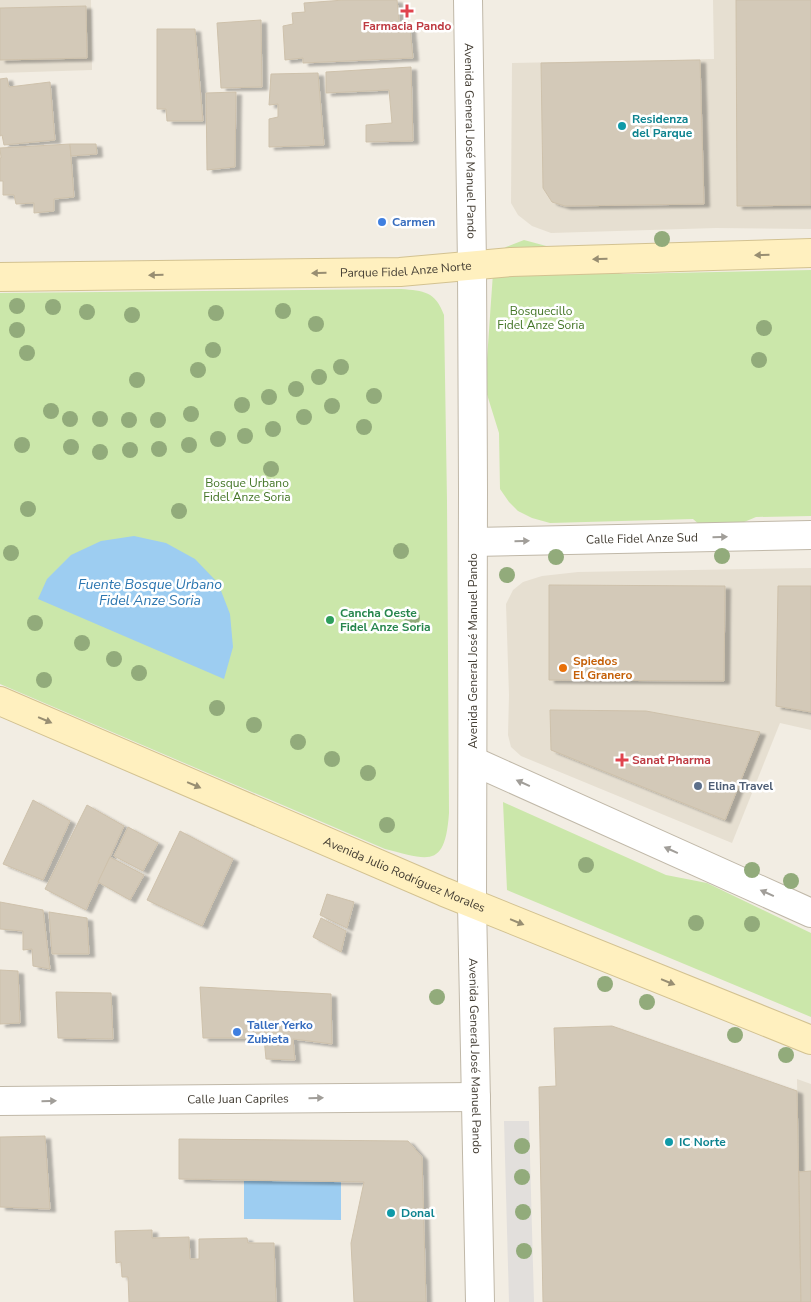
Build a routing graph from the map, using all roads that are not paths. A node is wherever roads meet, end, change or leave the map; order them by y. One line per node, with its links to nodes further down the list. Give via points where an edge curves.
1 (468, 0): 3 (street, Avenida General José Manuel Pando)
2 (811, 254): 3 (street, Parque Fidel Anze Norte, one-way to 3)
3 (472, 265): 4 (street, Parque Fidel Anze Norte, one-way to 4, via 400,272); 6 (street, Avenida General José Manuel Pando)
4 (0, 277)
5 (811, 535): 6 (street, Calle Fidel Anze Sud, one-way to 5)
6 (474, 542): 8 (street, Avenida General José Manuel Pando)
7 (0, 701): 9 (street, Avenida Julio Rodríguez Morales, one-way to 9)
8 (473, 761): 9 (street, Avenida General José Manuel Pando); 10 (street, one-way to 8)
9 (472, 904): 11 (street, Avenida Julio Rodríguez Morales, one-way to 11); 12 (street, Avenida General José Manuel Pando)
10 (811, 913)
11 (811, 1040)
12 (476, 1097): 13 (street, Calle Juan Capriles, one-way to 12); 14 (street, Avenida General José Manuel Pando)
13 (0, 1101)
14 (480, 1302)

